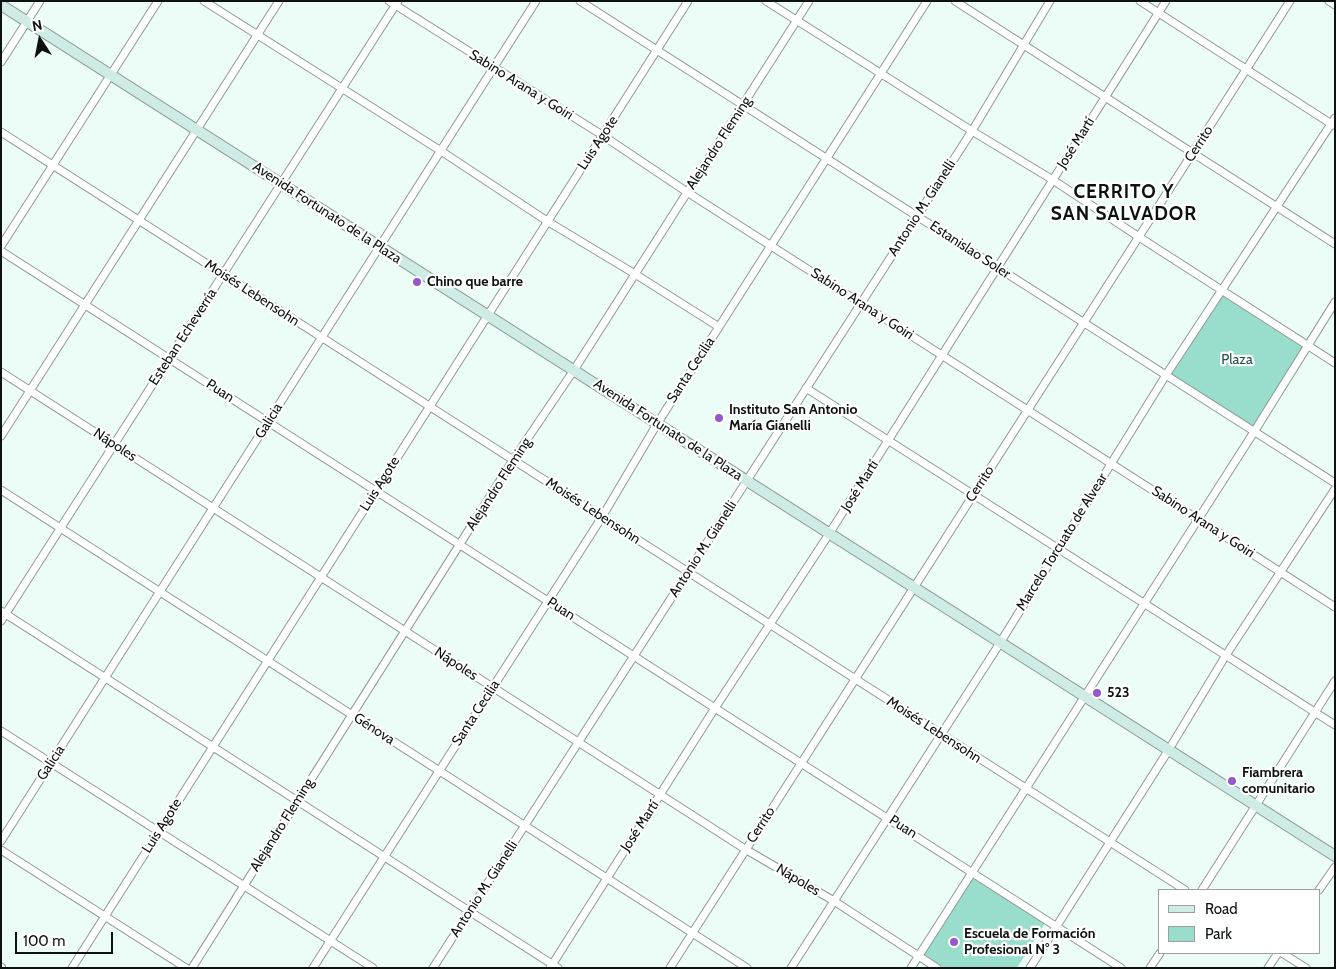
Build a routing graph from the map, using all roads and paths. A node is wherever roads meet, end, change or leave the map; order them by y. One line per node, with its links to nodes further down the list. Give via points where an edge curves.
1 (40, 1): 21 (street)
2 (158, 1): 29 (street)
3 (204, 1): 23 (street)
4 (279, 1): 23 (street)
5 (536, 1): 27 (street, Galicia)
6 (580, 1): 25 (street, Estanislao Soler)
7 (688, 1): 25 (street, Luis Agote)
8 (766, 1): 22 (street)
9 (809, 1): 22 (street, Alejandro Fleming)
10 (926, 1): 30 (street, Santa Cecilia)
11 (955, 1): 24 (street)
12 (1050, 1): 24 (street, Antonio M. Gianelli)
13 (1140, 1): 20 (street)
14 (1166, 1): 20 (street, José Martí)
15 (1290, 1): 28 (street, Cerrito)
16 (1329, 1): 19 (street)
17 (394, 3): 27 (street, Sabino Arana y Goiri); 31 (street, Esteban Echeverría)
18 (1, 5): 21 (main road, Avenida Fortunato de la Plaza)
19 (1335, 5)
20 (1158, 13): 28 (street); 32 (street, José Martí)
21 (28, 21): 26 (street); 29 (main road, Avenida Fortunato de la Plaza)
22 (797, 21): 30 (street); 33 (street, Alejandro Fleming)
23 (258, 36): 31 (street); 35 (street)
24 (1024, 46): 32 (street); 36 (street, Antonio M. Gianelli)
25 (657, 50): 33 (street, Estanislao Soler); 38 (street, Luis Agote)
26 (1, 62)
27 (494, 68): 38 (street, Sabino Arana y Goiri); 39 (street, Galicia)
28 (1246, 70): 34 (street); 40 (street, Cerrito)
29 (111, 74): 35 (main road, Avenida Fortunato de la Plaza); 42 (street)
30 (880, 74): 36 (street); 41 (street, Santa Cecilia)
31 (342, 89): 39 (street); 44 (street, Esteban Echeverría)
32 (1105, 97): 40 (street); 43 (street, José Martí)
33 (743, 105): 41 (street, Estanislao Soler); 45 (street, Alejandro Fleming)
34 (1333, 123): 46 (street, Marcelo Torcuato de Alvear)
35 (197, 130): 44 (main road, Avenida Fortunato de la Plaza); 48 (street)
36 (972, 131): 43 (street); 47 (street, Antonio M. Gianelli)
37 (1, 132): 42 (street, Moisés Lebensohn)
38 (602, 135): 45 (street, Sabino Arana y Goiri); 49 (street, Luis Agote)
39 (441, 151): 49 (street); 54 (street, Galicia)
40 (1192, 153): 46 (street); 50 (street, Cerrito)
41 (826, 159): 47 (street, Estanislao Soler); 53 (street, Santa Cecilia)
42 (53, 165): 48 (street, Moisés Lebensohn); 52 (street)
43 (1053, 180): 50 (street); 56 (street, José Martí)
44 (281, 184): 54 (main road, Avenida Fortunato de la Plaza); 57 (street, Esteban Echeverría)
45 (687, 192): 53 (street, Sabino Arana y Goiri); 58 (street, Alejandro Fleming)
46 (1277, 207): 51 (street); 59 (street, Marcelo Torcuato de Alvear)
47 (917, 216): 56 (street, Estanislao Soler); 61 (street, Antonio M. Gianelli)
48 (139, 220): 57 (street, Moisés Lebensohn); 62 (street)
49 (548, 221): 58 (street); 63 (street, Luis Agote)
50 (1139, 237): 59 (street); 64 (street, Cerrito)
51 (1335, 244)
52 (1, 246)
53 (771, 246): 61 (street, Sabino Arana y Goiri); 65 (street, Santa Cecilia)
54 (380, 247): 63 (main road, Avenida Fortunato de la Plaza); 66 (street, Galicia)
55 (1, 251): 62 (street, Puan)
56 (998, 267): 64 (street, Estanislao Soler); 68 (street, José Martí)
57 (223, 274): 66 (street, Moisés Lebensohn); 69 (street, Esteban Echeverría)
58 (635, 274): 65 (street); 71 (street, Alejandro Fleming)
59 (1222, 291): 67 (street); 73 (street, Marcelo Torcuato de Alvear)
60 (1335, 302): 67 (street)
61 (861, 303): 68 (street, Sabino Arana y Goiri); 74 (street, Antonio M. Gianelli)
62 (85, 305): 69 (street, Puan); 75 (street)
63 (487, 316): 71 (main road, Avenida Fortunato de la Plaza); 76 (street, Luis Agote)
64 (1084, 322): 73 (street, Estanislao Soler); 77 (street, Cerrito)
65 (718, 328): 79 (street, Santa Cecilia)
66 (322, 338): 76 (street, Moisés Lebensohn); 78 (street, Galicia)
67 (1307, 346): 70 (street); 80 (street)
68 (942, 355): 77 (street, Sabino Arana y Goiri); 82 (street, José Martí)
69 (169, 359): 78 (street, Puan); 83 (street, Esteban Echeverría)
70 (1335, 363)
71 (574, 370): 79 (main road, Avenida Fortunato de la Plaza); 84 (street, Alejandro Fleming)
72 (1, 372): 75 (street, Nápoles)
73 (1166, 375): 80 (street, Estanislao Soler); 85 (street, Marcelo Torcuato de Alvear)
74 (806, 388): 82 (street); 86 (street, Antonio M. Gianelli)
75 (30, 391): 81 (street); 83 (street, Nápoles)
76 (429, 406): 84 (street, Moisés Lebensohn); 90 (street, Luis Agote)
77 (1028, 410): 85 (street, Sabino Arana y Goiri); 91 (street, Cerrito)
78 (268, 422): 90 (street, Puan); 92 (street, Galicia)
79 (657, 424): 86 (main road, Avenida Fortunato de la Plaza); 93 (street, Santa Cecilia)
80 (1254, 432): 87 (street, Estanislao Soler); 94 (street)
81 (1, 436)
82 (888, 440): 91 (street); 96 (street, José Martí)
83 (114, 445): 92 (street, Nápoles); 95 (street, Esteban Echeverría)
84 (513, 460): 93 (street, Moisés Lebensohn); 97 (street, Alejandro Fleming)
85 (1111, 464): 94 (street, Sabino Arana y Goiri); 98 (street, Marcelo Torcuato de Alvear)
86 (746, 481): 96 (main road, Avenida Fortunato de la Plaza); 99 (street, Antonio M. Gianelli)
87 (1335, 483)
88 (1335, 489): 100 (street)
89 (1, 490): 95 (street, Génova)
90 (376, 491): 97 (street, Puan); 101 (street, Luis Agote)
91 (973, 494): 98 (street); 102 (street, Cerrito)
92 (213, 508): 101 (street, Nápoles); 103 (street, Galicia)
93 (602, 517): 99 (street, Moisés Lebensohn); 104 (street, Santa Cecilia)
94 (1198, 519): 100 (street, Sabino Arana y Goiri); 105 (street)
95 (61, 528): 103 (street, Génova); 107 (street, Esteban Echeverría)
96 (829, 534): 102 (main road, Avenida Fortunato de la Plaza); 109 (street, José Martí)
97 (460, 545): 104 (street, Puan); 110 (street, Alejandro Fleming)
98 (1058, 549): 105 (street); 111 (street, Marcelo Torcuato de Alvear)
99 (688, 572): 109 (street, Moisés Lebensohn); 113 (street, Antonio M. Gianelli)
100 (1281, 572): 106 (street, Sabino Arana y Goiri); 112 (street)
101 (321, 577): 110 (street, Nápoles); 114 (street, Luis Agote)
102 (914, 588): 111 (main road, Avenida Fortunato de la Plaza); 116 (street, Cerrito)
103 (160, 592): 114 (street, Génova); 115 (street, Galicia)
104 (548, 601): 113 (street, Puan); 118 (street, Santa Cecilia)
105 (1144, 603): 112 (street); 119 (street)
106 (1335, 607)
107 (4, 613): 108 (street, Esteban Echeverría); 115 (street)
108 (1, 621)
109 (771, 625): 116 (street, Moisés Lebensohn); 120 (street, José Martí)
110 (405, 631): 118 (street, Nápoles); 122 (street, Alejandro Fleming)
111 (1000, 643): 119 (main road, Avenida Fortunato de la Plaza); 125 (street, Marcelo Torcuato de Alvear)
112 (1226, 655): 121 (street); 128 (street)
113 (634, 656): 120 (street, Puan); 126 (street, Antonio M. Gianelli)
114 (268, 660): 122 (street, Génova); 127 (street, Luis Agote)
115 (106, 678): 127 (street); 130 (street, Galicia)
116 (855, 679): 125 (street, Moisés Lebensohn); 129 (street, Cerrito)
117 (1335, 681): 121 (street)
118 (493, 687): 126 (street, Nápoles); 131 (street, Santa Cecilia)
119 (1084, 697): 128 (main road, Avenida Fortunato de la Plaza); 132 (street)
120 (716, 708): 129 (street, Puan); 133 (street, José Martí)
121 (1315, 712): 123 (street); 135 (street)
122 (352, 715): 131 (street, Génova); 134 (street, Alejandro Fleming)
123 (1335, 725)
124 (1, 731): 130 (street)
125 (942, 734): 132 (street, Moisés Lebensohn); 136 (street, Marcelo Torcuato de Alvear)
126 (578, 742): 133 (street, Nápoles); 137 (street, Antonio M. Gianelli)
127 (213, 747): 134 (street); 138 (street, Luis Agote)
128 (1168, 751): 135 (main road, Avenida Fortunato de la Plaza); 140 (street)
129 (801, 762): 136 (street, Puan); 141 (street, Cerrito)
130 (52, 763): 138 (street); 139 (street, Galicia)
131 (440, 771): 137 (street, Génova); 143 (street, Santa Cecilia)
132 (1026, 788): 140 (street, Moisés Lebensohn); 146 (street)
133 (660, 795): 141 (street, Nápoles); 147 (street, José Martí)
134 (297, 801): 143 (street); 148 (street, Alejandro Fleming)
135 (1255, 806): 144 (main road, Avenida Fortunato de la Plaza); 150 (street)
136 (888, 818): 146 (street, Puan); 152 (street, Marcelo Torcuato de Alvear)
137 (525, 825): 147 (street, Génova); 153 (street, Antonio M. Gianelli)
138 (159, 831): 148 (street); 154 (street, Luis Agote)
139 (1, 841)
140 (1110, 842): 149 (street, Moisés Lebensohn); 155 (street)
141 (745, 849): 152 (street, Nápoles); 156 (street, Cerrito)
142 (1, 850): 154 (street)
143 (384, 856): 153 (street); 157 (street, Santa Cecilia)
144 (1335, 856)
145 (1335, 866): 151 (street)
146 (972, 872): 155 (street, Puan); 161 (street)
147 (607, 878): 156 (street, Génova); 162 (street, José Martí)
148 (244, 885): 157 (street); 165 (street, Alejandro Fleming)
149 (1183, 889)
150 (1203, 889)
151 (1320, 889)
152 (834, 901): 161 (street, Nápoles); 171 (street, Marcelo Torcuato de Alvear)
153 (470, 911): 162 (street); 168 (street, Antonio M. Gianelli)
154 (105, 916): 163 (street, Luis Agote); 164 (street)
155 (1057, 926): 174 (street); 175 (street, Puan)
156 (692, 933): 169 (street, Cerrito); 170 (street, Génova)
157 (330, 941): 166 (street, Santa Cecilia); 167 (street)
158 (1159, 954): 176 (street)
159 (1277, 954): 177 (street)
160 (1284, 954): 178 (street)
161 (918, 956): 172 (street); 173 (street, Nápoles)
162 (553, 967)
163 (72, 968)
164 (186, 968)
165 (192, 968)
166 (313, 968)
167 (373, 968)
168 (433, 968)
169 (670, 968)
170 (747, 968)
171 (791, 968)
172 (911, 968)
173 (937, 968)
174 (1030, 968)
175 (1121, 968)
176 (1150, 968)
177 (1268, 968)
178 (1306, 968)

